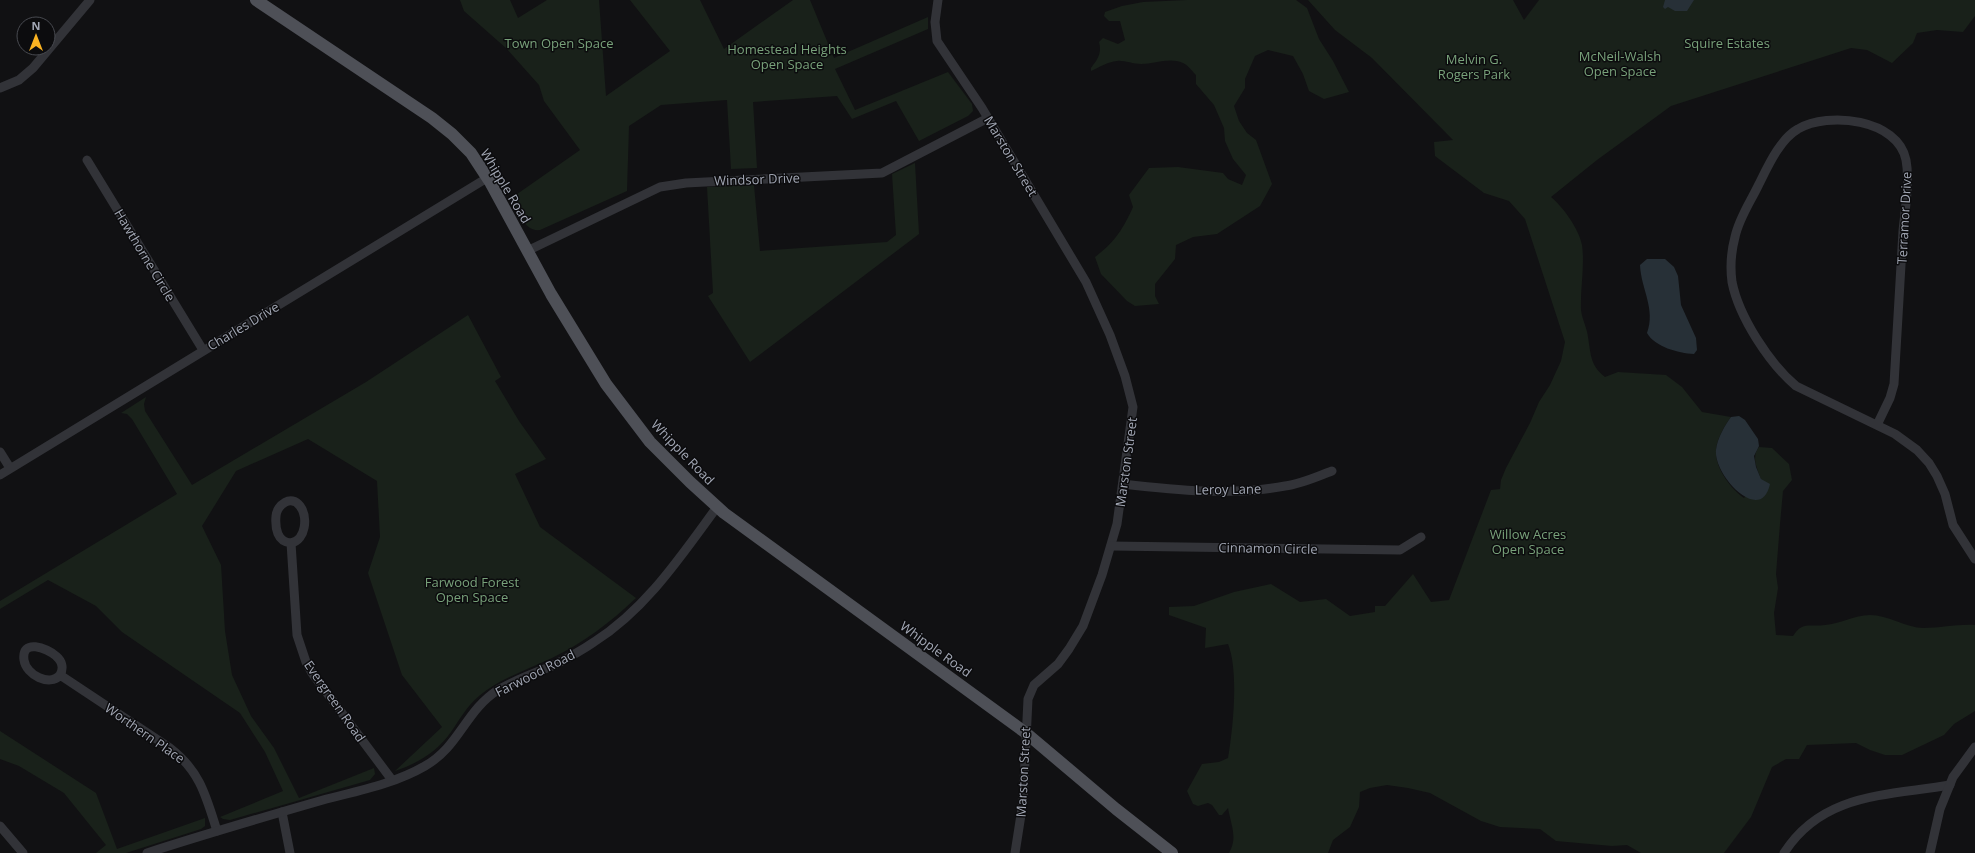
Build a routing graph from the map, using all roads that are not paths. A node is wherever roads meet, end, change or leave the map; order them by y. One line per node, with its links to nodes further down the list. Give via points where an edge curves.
1 (90, 0): 4 (street, via 33,68 19,80)
2 (256, 0): 7 (main road, Whipple Road, via 432,118 471,153)
3 (938, 0): 5 (street, Marston Street, via 935,22 937,41)
4 (0, 88)
5 (988, 118): 8 (street, Windsor Drive, via 882,173 686,182 660,187); 15 (street, Marston Street, via 1086,282 1110,335 1133,407)
6 (88, 160): 9 (street, Hawthorne Circle)
7 (488, 178): 8 (main road, Whipple Road); 9 (street, Charles Drive)
8 (527, 251): 16 (main road, Whipple Road, via 606,384 650,442)
9 (204, 350): 12 (street, Charles Drive)
10 (1877, 425): 10 (street, Terramor Drive, via 1796,386 1784,376 1759,342 1737,299 1732,282 1731,262 1735,236 1741,220 1784,142 1797,129 1811,122 1871,124 1885,130 1894,138 1902,147 1906,160 1894,384); 20 (street, Terramor Drive, via 1895,434 1930,463 1945,494 1953,525)
11 (0, 452): 12 (street)
12 (10, 468): 14 (street, Charles Drive)
13 (1332, 471): 15 (street, Leroy Lane, via 1309,480 1269,489 1216,491)
14 (0, 475)
15 (1122, 484): 19 (street, Marston Street, via 1117,524)
16 (717, 507): 22 (main road, Whipple Road); 24 (street, Farwood Road, via 662,580 632,613 614,628 565,659 494,693 474,712 454,742 439,757 414,772)
17 (1421, 537): 19 (street, Cinnamon Circle, via 1400,550)
18 (291, 543): 18 (street, via 280,537 276,523 278,508 289,501 300,507 304,521 302,536); 24 (street, Evergreen Road, via 297,635 306,662)
19 (1111, 546): 22 (street, Marston Street, via 1083,626 1058,664 1034,685 1028,699)
20 (1975, 559)
21 (60, 675): 21 (street, via 49,681 35,675 25,664 26,652 37,646 51,652 62,663); 28 (street, Worthern Place, via 170,748 186,762 200,782)
22 (1026, 733): 32 (street, Marston Street, via 1023,802); 33 (main road, Whipple Road, via 1116,810)
23 (1975, 747): 25 (street)
24 (392, 780): 26 (street, Farwood Road)
25 (1950, 785): 34 (street, via 1890,792 1857,799 1832,810 1807,827); 35 (street, via 1940,809)
26 (282, 812): 28 (street, Farwood Road); 31 (street)
27 (0, 826): 29 (street)
28 (217, 831): 30 (street, Farwood Road)
29 (23, 853)
30 (147, 853)
31 (290, 853)
32 (1015, 853)
33 (1172, 853)
34 (1784, 853)
35 (1930, 853)

